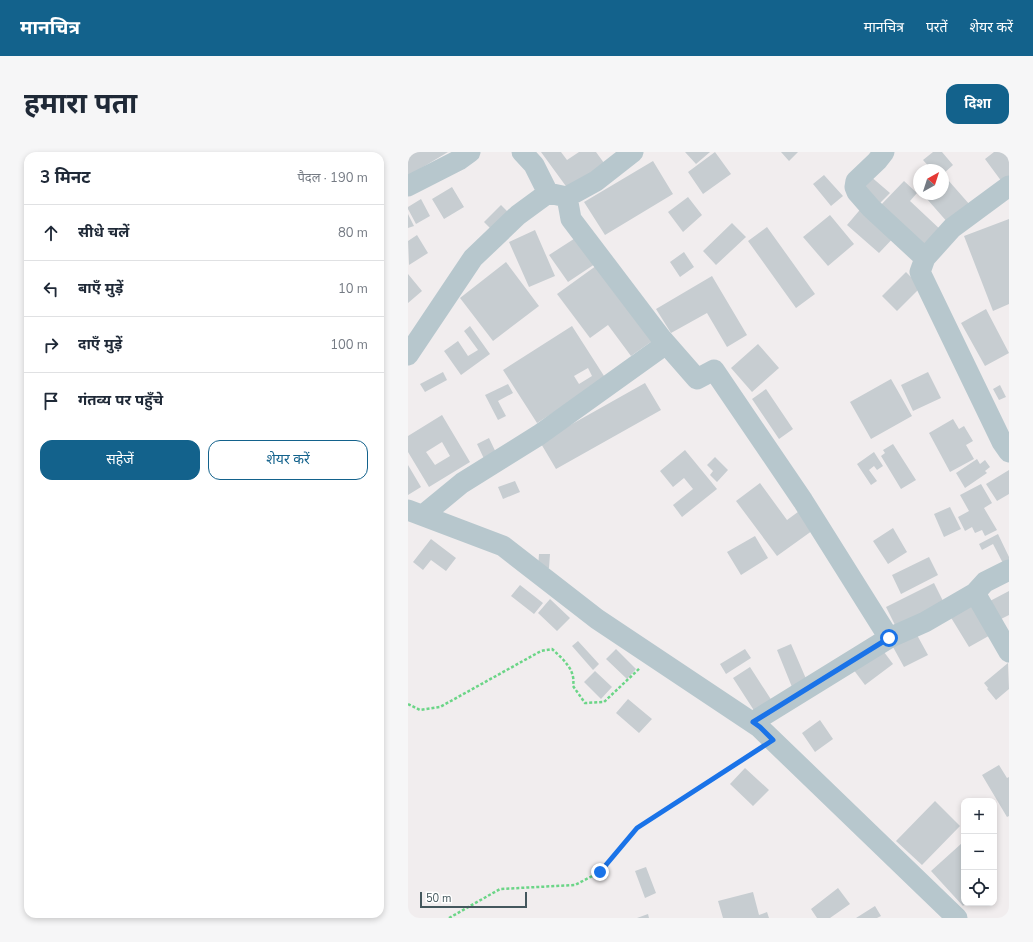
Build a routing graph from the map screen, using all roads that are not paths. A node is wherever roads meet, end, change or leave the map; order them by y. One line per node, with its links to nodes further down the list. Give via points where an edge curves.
1 (470, 152): 5 (street)
2 (522, 152): 7 (street)
3 (633, 152): 7 (street, via 596,182)
4 (884, 152): 8 (street, via 856,182 855,187 871,208)
5 (408, 186)
6 (1007, 192): 8 (street, via 952,228)
7 (557, 195): 9 (street, via 571,219); 10 (street, via 518,215 473,258)
8 (925, 258): 11 (street, via 920,272)
9 (666, 344): 12 (street, via 539,435); 15 (street, via 697,379 714,370 803,501)
10 (408, 356)
11 (1009, 452)
12 (415, 512): 17 (street, via 503,546 597,618)
13 (1009, 570): 14 (street, via 985,582)
14 (975, 593): 15 (street, via 925,622); 16 (street)
15 (889, 638): 17 (street)
16 (1009, 652)
17 (753, 722): 18 (street)
18 (957, 918)

